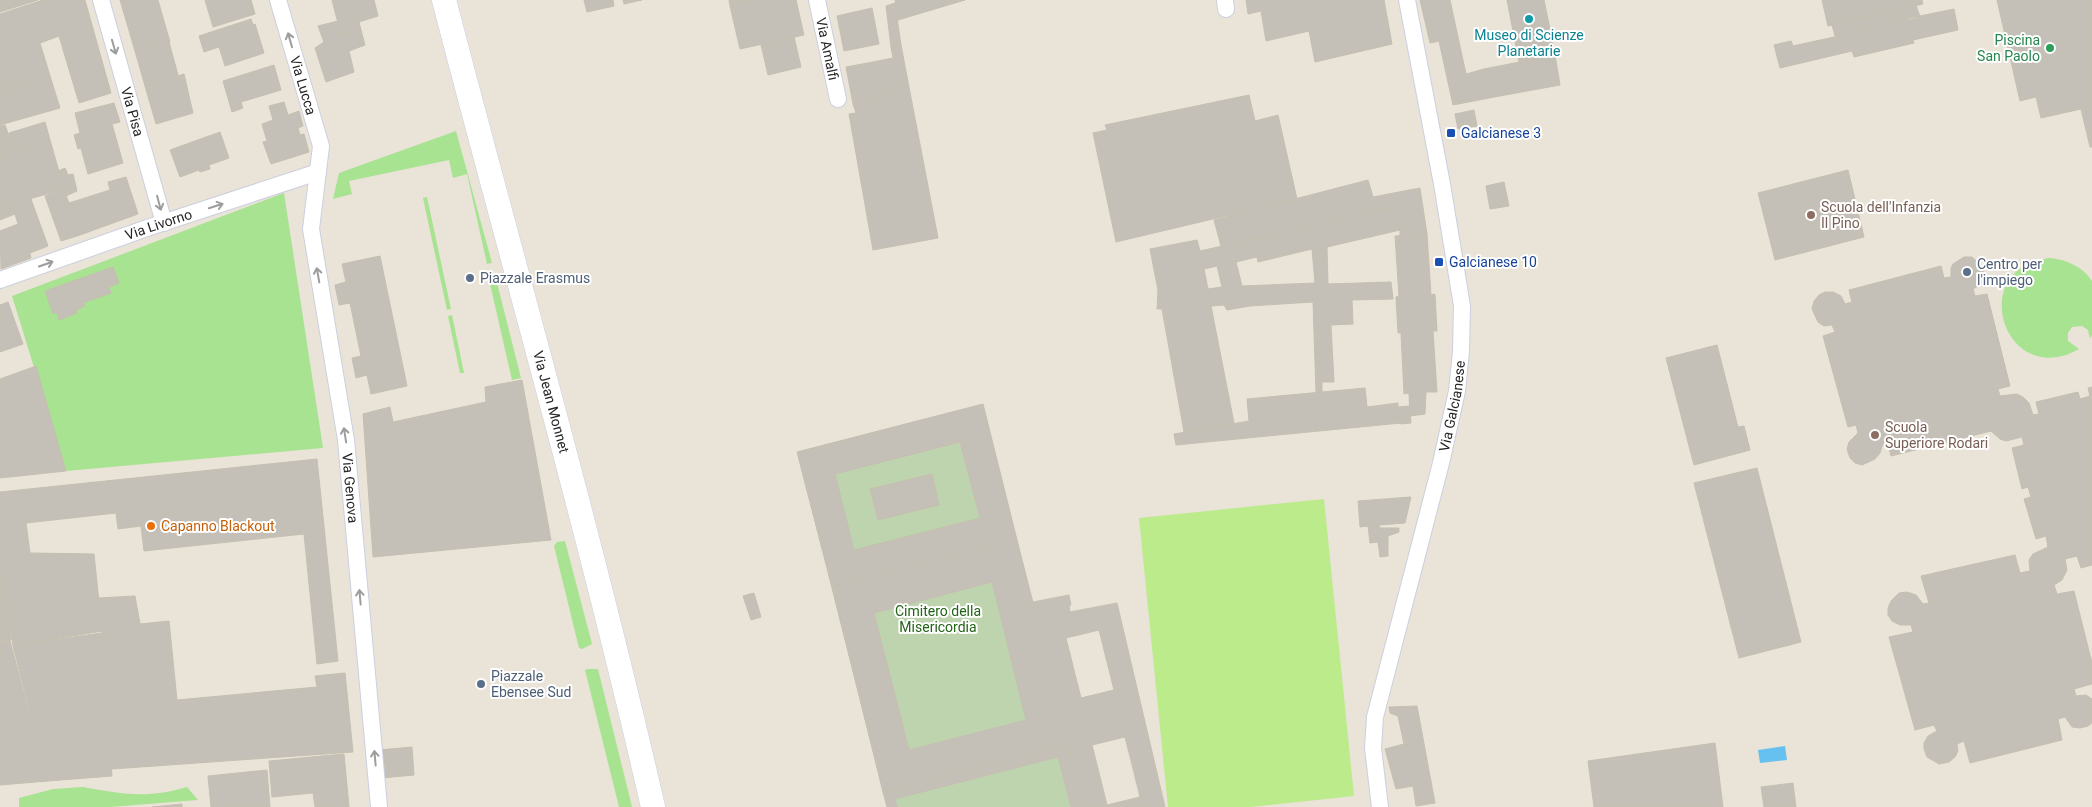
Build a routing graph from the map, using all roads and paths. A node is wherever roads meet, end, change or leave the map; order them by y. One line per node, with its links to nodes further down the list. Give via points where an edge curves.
1 (100, 0): 8 (street, Via Pisa, one-way to 8)
2 (278, 0): 7 (street, Via Lucca, one-way to 2, via 321,146)
3 (444, 0): 11 (street, Via Jean Monnet, via 586,528)
4 (817, 0): 6 (street, Via Amalfi)
5 (1407, 0): 12 (street, Via Galcianese, via 1462,306 1461,351 1457,391 1441,462 1375,717 1373,748)
6 (838, 99)
7 (318, 172): 8 (street, Via Livorno, one-way to 7); 10 (street, Via Genova, one-way to 7, via 346,440 311,229)
8 (164, 223): 9 (street, Via Livorno, one-way to 8)
9 (0, 280)
10 (379, 807)
11 (653, 807)
12 (1380, 807)

